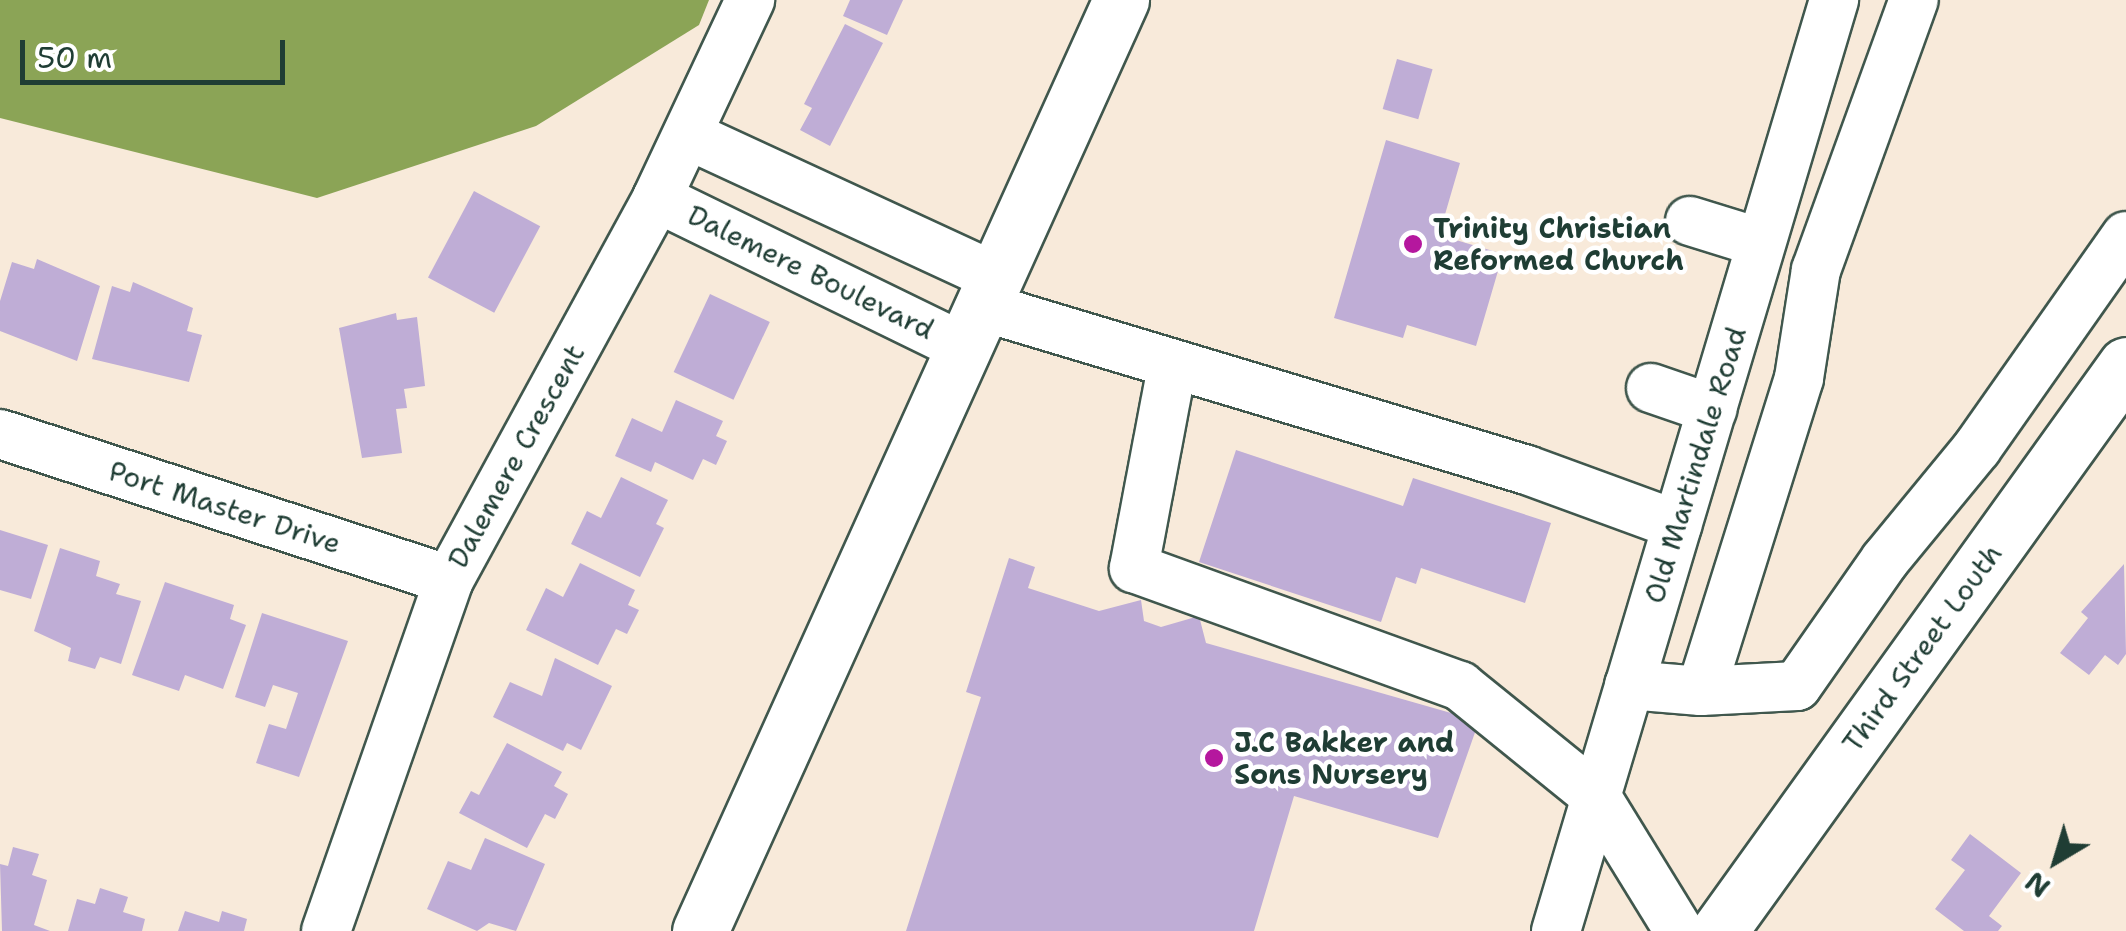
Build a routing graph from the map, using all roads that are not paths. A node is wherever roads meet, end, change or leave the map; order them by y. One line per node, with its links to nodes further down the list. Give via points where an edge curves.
1 (750, 0): 5 (street, Dalemere Crescent)
2 (1121, 0): 10 (main road)
3 (1834, 0): 9 (street, Old Martindale Road)
4 (1914, 0): 19 (street, via 1816,270 1799,378)
5 (688, 135): 6 (street, Dalemere Crescent); 10 (street)
6 (656, 198): 10 (street, Dalemere Boulevard); 17 (street, Dalemere Crescent)
7 (1690, 221): 9 (street)
8 (2126, 236): 19 (street, via 1797,686)
9 (1761, 244): 14 (street, Old Martindale Road)
10 (981, 311): 12 (street); 22 (main road)
11 (2126, 365): 25 (main road, Third Street Louth)
12 (1172, 367): 16 (street, via 1528,470); 20 (street, via 1134,568 1460,686)
13 (1651, 388): 14 (street)
14 (1712, 409): 16 (street, Old Martindale Road)
15 (0, 434): 17 (street, Port Master Drive)
16 (1677, 525): 18 (street, Old Martindale Road)
17 (450, 580): 21 (street, Dalemere Crescent)
18 (1629, 685): 19 (street); 20 (street, Old Martindale Road)
19 (1701, 691)
20 (1596, 796): 23 (street, Old Martindale Road); 24 (street)
21 (326, 931)
22 (700, 931)
23 (1556, 931)
24 (1679, 931)
25 (1719, 931)

